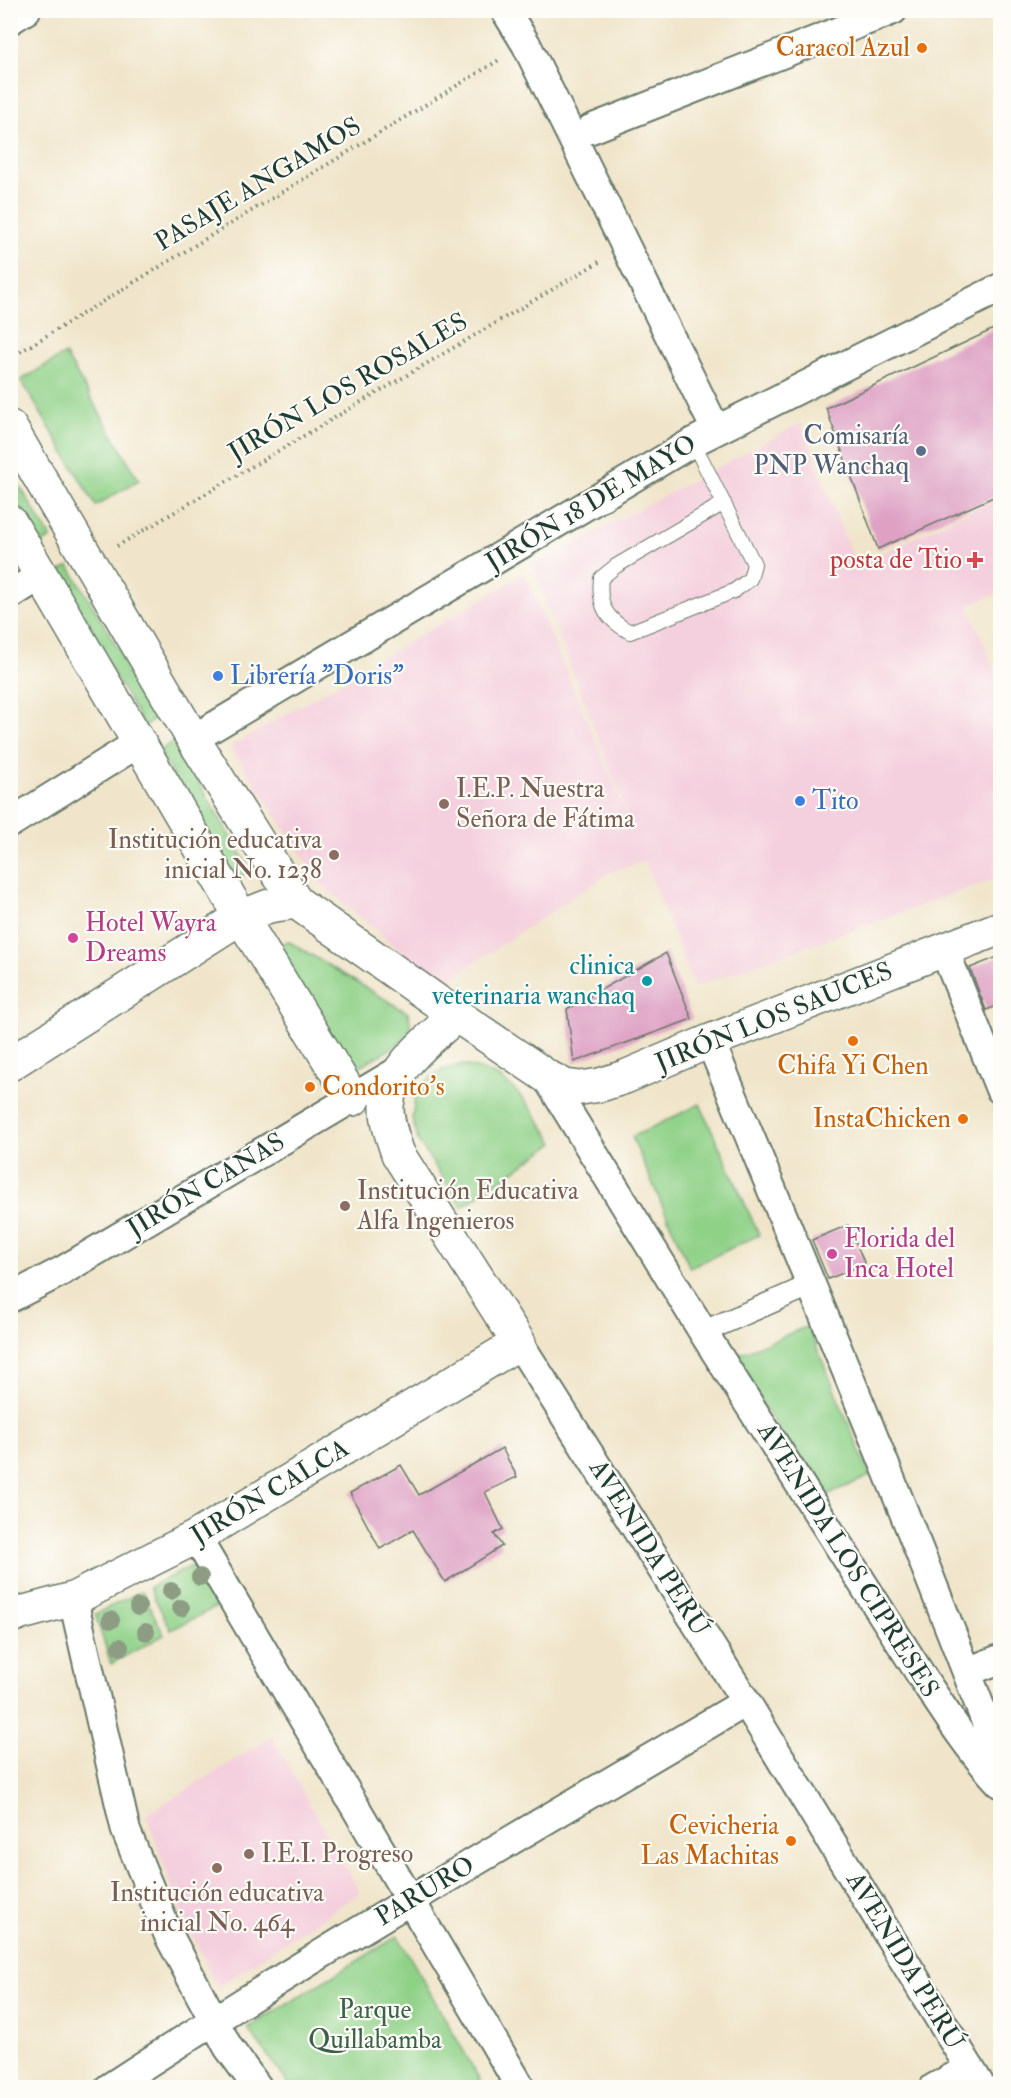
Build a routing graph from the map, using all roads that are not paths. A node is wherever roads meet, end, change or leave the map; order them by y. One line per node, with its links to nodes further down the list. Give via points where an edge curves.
1 (26, 10): 4 (street)
2 (505, 10): 8 (street, via 526,44 626,246)
3 (892, 10): 5 (street)
4 (10, 20)
5 (591, 129)
6 (1000, 288): 8 (street, JIRÓN 18 DE MAYO)
7 (10, 427): 13 (street)
8 (704, 436): 9 (lane); 13 (street, JIRÓN 18 DE MAYO)
9 (724, 503): 9 (lane, via 754,564 750,579 734,591 630,632 613,623 599,597 601,579 616,566)
10 (10, 522): 11 (street)
11 (41, 575): 12 (street); 14 (street)
12 (10, 595)
13 (193, 739): 16 (street)
14 (140, 742): 15 (street); 17 (street)
15 (10, 823)
16 (296, 902): 17 (street, via 269,906); 20 (street, JIRÓN LOS SAUCES)
17 (241, 917): 22 (street); 26 (street)
18 (1000, 928): 19 (street, JIRÓN LOS SAUCES)
19 (944, 950): 21 (street, JIRÓN LOS SAUCES); 25 (street)
20 (456, 1015): 23 (street, AVENIDA PERÚ); 24 (street, JIRÓN LOS SAUCES)
21 (710, 1041): 24 (street, JIRÓN LOS SAUCES, via 600,1085 564,1086); 27 (street, AVENIDA LOS CIPRESES)
22 (10, 1064)
23 (400, 1070): 26 (street, JIRÓN CANAS); 30 (street, AVENIDA PERÚ, via 387,1105 398,1154)
24 (546, 1076): 29 (street, AVENIDA LOS CIPRESES)
25 (1000, 1089)
26 (353, 1099): 28 (street, JIRÓN CANAS)
27 (811, 1285): 29 (street); 35 (street, AVENIDA LOS CIPRESES)
28 (10, 1298)
29 (703, 1332): 38 (street, AVENIDA LOS CIPRESES, via 948,1717)
30 (519, 1343): 31 (street, JIRÓN CALCA); 36 (street, AVENIDA PERÚ)
31 (196, 1537): 32 (street, JIRÓN CALCA); 39 (street)
32 (73, 1599): 33 (street, JIRÓN CALCA); 40 (street, via 126,1831 169,1936)
33 (10, 1616)
34 (1000, 1659): 35 (street)
35 (967, 1672): 37 (street, AVENIDA LOS CIPRESES)
36 (746, 1702): 39 (street, PARURO); 41 (street, AVENIDA PERÚ)
37 (1000, 1759)
38 (1000, 1783)
39 (409, 1900): 40 (street, PARURO); 44 (street)
40 (214, 2019): 42 (street, PARURO); 43 (street, via 228,2047)
41 (976, 2078): 45 (street)
42 (108, 2088)
43 (258, 2088)
44 (521, 2088)
45 (934, 2088)

